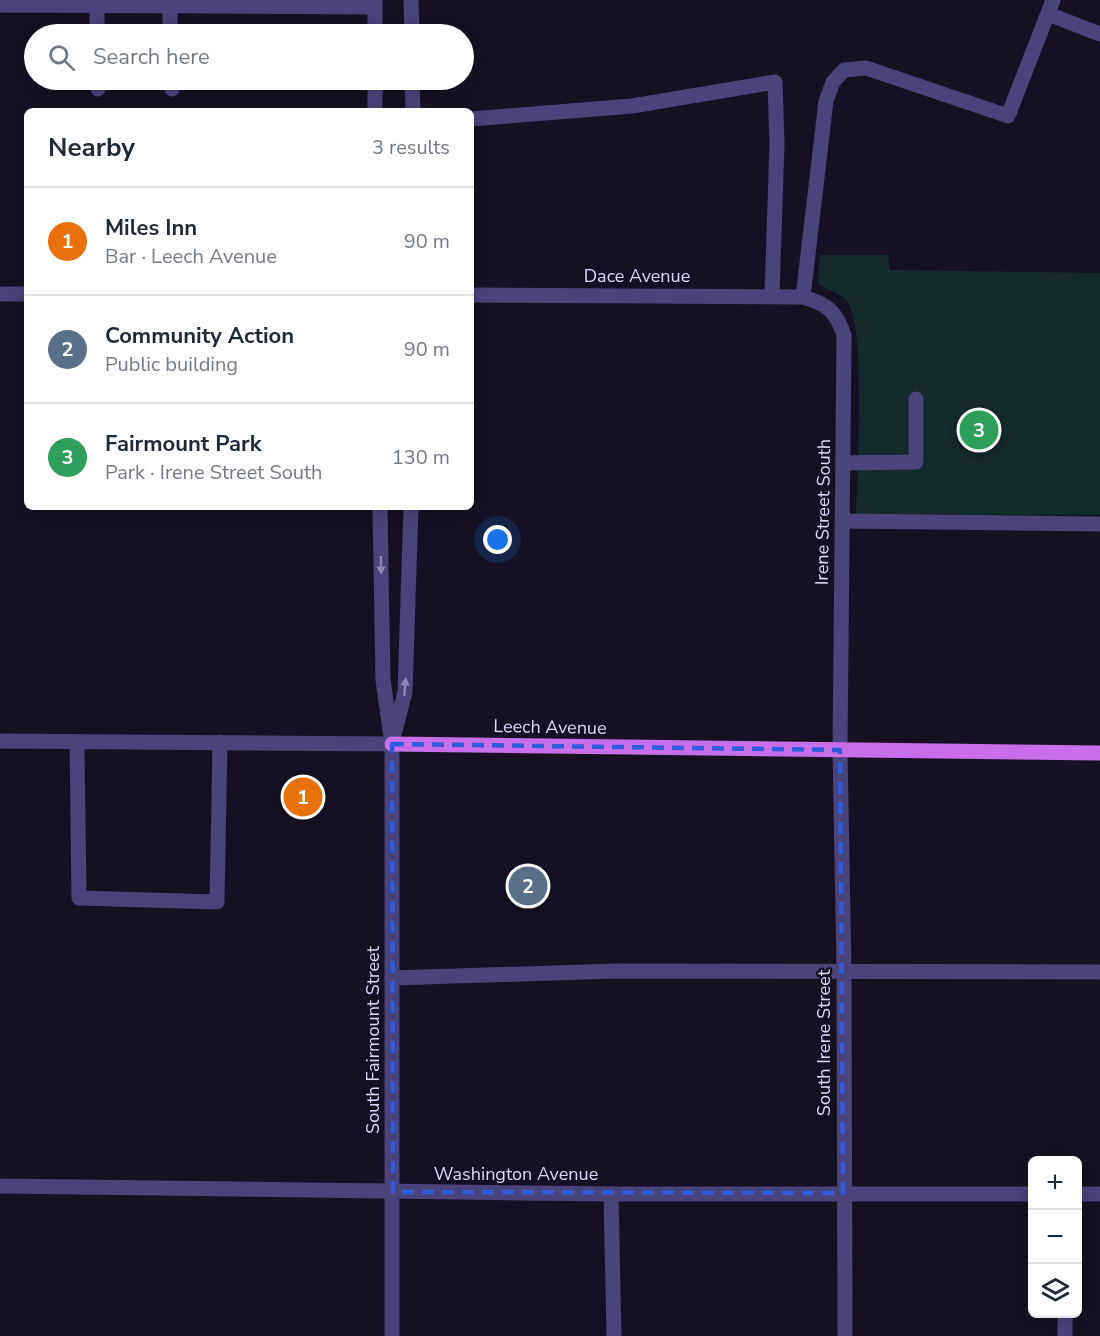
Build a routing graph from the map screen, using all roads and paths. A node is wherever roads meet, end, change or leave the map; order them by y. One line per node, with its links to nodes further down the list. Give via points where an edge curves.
1 (411, 0): 12 (street)
2 (236, 3): 3 (street); 7 (street)
3 (310, 3): 4 (street)
4 (375, 4): 11 (street)
5 (0, 5): 6 (street)
6 (97, 6): 7 (street); 9 (street)
7 (170, 6): 10 (street)
8 (1050, 7): 13 (street); 23 (street, via 1008,116 866,68 844,70 833,82 826,101)
9 (97, 24)
10 (170, 24)
11 (375, 24)
12 (412, 24)
13 (1100, 34)
14 (375, 90): 16 (street)
15 (412, 90): 17 (street)
16 (375, 108)
17 (412, 108)
18 (474, 119): 22 (street, via 633,106 775,82)
19 (0, 294): 20 (street)
20 (24, 294)
21 (474, 295): 22 (street, Dace Avenue)
22 (772, 295): 23 (street, Dace Avenue)
23 (803, 297): 25 (street, Irene Street South, via 823,303 838,320 844,335)
24 (916, 399): 25 (street, via 916,462)
25 (843, 463): 28 (street, Irene Street South)
26 (380, 510): 33 (street, South Fairmount Street, one-way to 33, via 383,680)
27 (411, 510): 33 (street, South Fairmount Street, one-way to 27, via 405,692)
28 (843, 521): 29 (street); 34 (street, Irene Street South)
29 (1100, 524)
30 (0, 741): 31 (street, Leech Avenue)
31 (77, 742): 32 (street, Leech Avenue); 32 (street, via 79,898 217,902)
32 (220, 742): 33 (street, Leech Avenue)
33 (392, 744): 34 (main road, Leech Avenue); 38 (street, South Fairmount Street)
34 (840, 750): 35 (main road, Leech Avenue); 36 (street, South Irene Street)
35 (1100, 753)
36 (844, 970): 37 (street); 38 (street, via 617,971); 41 (street, South Irene Street)
37 (1100, 972)
38 (392, 978): 40 (street, South Fairmount Street)
39 (0, 1186): 40 (street, Washington Avenue)
40 (393, 1192): 42 (street, Washington Avenue); 47 (street, South Fairmount Street)
41 (843, 1193): 42 (street, Washington Avenue); 43 (street, Washington Avenue); 49 (street, South Irene Street)
42 (611, 1194): 48 (street)
43 (1028, 1194)
44 (1082, 1194): 45 (street)
45 (1100, 1194)
46 (1065, 1318): 50 (street)
47 (392, 1336)
48 (614, 1336)
49 (845, 1336)
50 (1065, 1336)

